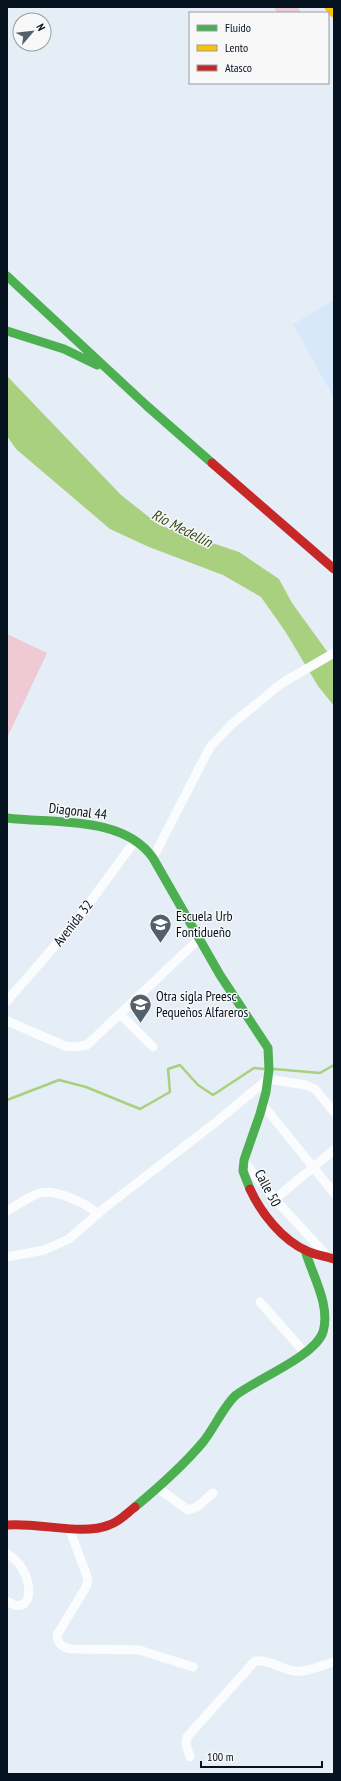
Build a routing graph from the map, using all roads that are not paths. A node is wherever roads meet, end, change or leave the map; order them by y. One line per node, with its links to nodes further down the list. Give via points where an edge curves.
1 (329, 7): 2 (main road)
2 (334, 13)
3 (7, 276): 5 (main road)
4 (7, 331): 5 (main road, via 47,343)
5 (113, 374): 6 (main road)
6 (334, 569)
7 (334, 653): 10 (street, via 282,683 232,724 210,747)
8 (7, 818): 9 (main road, Diagonal 44, via 89,824 119,831)
9 (135, 840): 10 (main road, Diagonal 44); 12 (street, Avenida 32, via 73,925)
10 (154, 856): 11 (main road, Diagonal 44, via 156,864)
11 (199, 939): 13 (street); 16 (main road, Diagonal 44)
12 (7, 1001)
13 (120, 1014): 14 (street, via 87,1045 75,1047 65,1046); 15 (street)
14 (7, 1021)
15 (153, 1047)
16 (268, 1048): 17 (main road, Calle 50)
17 (269, 1075): 18 (main road, Calle 50); 19 (street, via 306,1084 315,1089); 26 (street, via 216,1122)
18 (263, 1104): 21 (main road, Calle 50); 22 (street)
19 (334, 1112)
20 (334, 1150): 22 (street)
21 (243, 1161): 24 (street); 27 (main road, Calle 50, via 243,1172 258,1206 286,1237)
22 (313, 1167): 23 (street); 24 (street)
23 (334, 1193)
24 (275, 1199): 29 (street)
25 (7, 1211): 26 (street, via 39,1193 52,1193 87,1206)
26 (98, 1214): 28 (street, via 69,1239 44,1250)
27 (305, 1250): 29 (main road, Calle 50); 31 (main road, via 321,1297 326,1321 315,1345)
28 (7, 1257)
29 (330, 1257)
30 (260, 1302): 31 (street)
31 (306, 1353): 32 (main road, via 235,1396 203,1442)
32 (158, 1488): 33 (street, via 188,1510 197,1507); 35 (main road, via 110,1525 97,1528)
33 (213, 1493)
34 (7, 1526): 35 (main road, via 16,1524)
35 (69, 1528): 39 (street, via 88,1579 57,1635 59,1643 72,1649 139,1650)
36 (7, 1554): 37 (street, via 19,1562 24,1570 29,1593 24,1604 12,1604)
37 (7, 1601)
38 (334, 1662): 40 (street, via 295,1671 255,1661 187,1737 186,1744)
39 (194, 1667)
40 (190, 1757)

